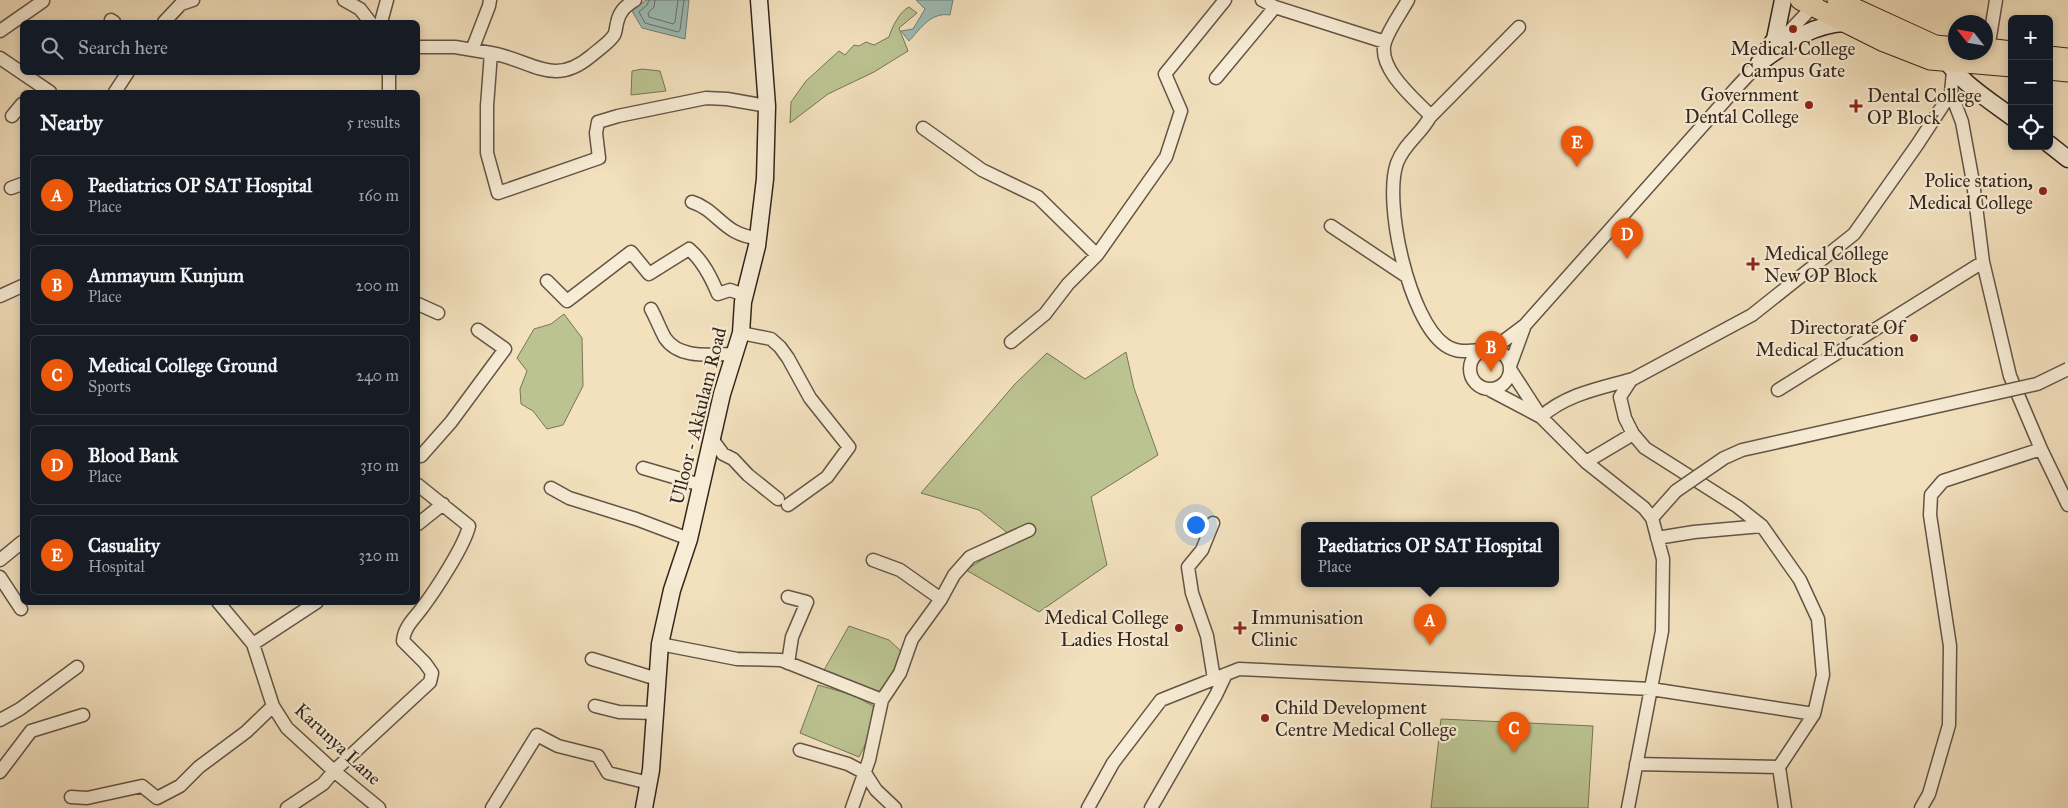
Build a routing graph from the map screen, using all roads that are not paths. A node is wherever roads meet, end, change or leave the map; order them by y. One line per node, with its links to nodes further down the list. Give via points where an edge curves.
1 (42, 0): 22 (street)
2 (193, 0): 17 (street, via 181,4)
3 (344, 0): 18 (street, via 360,9)
4 (387, 0): 19 (street)
5 (490, 0): 25 (street)
6 (635, 0): 27 (street, via 618,15 614,34 584,62 567,71 557,72)
7 (759, 0): 50 (main road, Ulloor - Akkulam Road)
8 (1225, 0): 60 (street, via 1164,74 1180,111 1166,157)
9 (1262, 0): 15 (street)
10 (1408, 0): 23 (street)
11 (1783, 0): 36 (main road, via 1775,39)
12 (1837, 0): 29 (main road, via 1935,45)
13 (1996, 0): 16 (street)
14 (1811, 2): 20 (main road); 36 (street)
15 (1275, 7): 23 (street); 44 (street)
16 (1993, 18)
17 (166, 20)
18 (368, 20)
19 (382, 20)
20 (1846, 23): 34 (main road, via 1930,60); 36 (main road, via 1812,29)
21 (1519, 27): 53 (street)
22 (0, 31)
23 (1385, 42): 53 (street, via 1385,56 1395,77)
24 (420, 47): 25 (street)
25 (472, 50): 27 (street)
26 (2008, 51): 28 (main road)
27 (491, 53): 50 (street, via 488,153 498,193 599,158 598,122 706,98)
28 (1993, 53)
29 (1948, 56)
30 (2053, 56): 33 (main road)
31 (1993, 57): 37 (main road)
32 (0, 58): 40 (street)
33 (2068, 58)
34 (1948, 60)
35 (1952, 60): 48 (street); 51 (main road, via 1980,94)
36 (1759, 63): 70 (street)
37 (2008, 65)
38 (2053, 70): 39 (main road)
39 (2068, 72)
40 (20, 74)
41 (21, 75): 45 (street)
42 (126, 75): 46 (street)
43 (389, 75): 47 (street)
44 (1216, 78)
45 (40, 90)
46 (116, 90)
47 (389, 90)
48 (1951, 93): 61 (street, via 1964,131); 78 (street, via 1854,234 1752,315)
49 (20, 106): 52 (street)
50 (767, 106): 59 (main road, Ulloor - Akkulam Road, via 765,179)
51 (2008, 114)
52 (12, 116)
53 (1430, 117): 62 (street, via 1402,154 1392,191)
54 (923, 128): 60 (street, via 982,170 1038,197)
55 (2053, 147): 56 (main road)
56 (2068, 160)
57 (692, 202): 59 (street, via 702,205 742,236)
58 (1331, 226): 62 (street)
59 (758, 238): 65 (main road, Ulloor - Akkulam Road)
60 (1097, 256): 73 (street, via 1068,284 1044,314)
61 (1983, 262): 80 (street); 84 (street, via 2010,376)
62 (1406, 276): 74 (street, via 1425,322 1444,344 1460,352)
63 (546, 281): 65 (street, via 567,301 631,252 649,274 689,249 710,276 718,294 730,290)
64 (20, 287): 66 (street)
65 (744, 295): 72 (main road, Ulloor - Akkulam Road)
66 (0, 296)
67 (420, 305): 69 (street)
68 (651, 309): 75 (street, via 666,339 678,350 697,354)
69 (438, 313)
70 (1525, 325): 74 (street); 76 (street)
71 (478, 330): 85 (street, via 505,349 451,422)
72 (741, 333): 75 (main road, Ulloor - Akkulam Road); 83 (street, via 771,338 780,347 810,398 849,447 827,478 783,502 723,454)
73 (1011, 342)
74 (1489, 349): 76 (street, via 1501,352); 79 (street, via 1474,355 1470,366 1472,378)
75 (735, 354): 83 (main road, Ulloor - Akkulam Road)
76 (1510, 368): 79 (street, via 1504,383); 81 (street)
77 (2068, 369): 93 (street, bridge, via 2037,384 1742,450 1724,458 1676,491)
78 (1634, 379): 81 (street, via 1586,392 1554,406); 82 (street, via 1620,396)
79 (1488, 389): 81 (street)
80 (1778, 390)
81 (1541, 417): 86 (street)
82 (1633, 434): 86 (street); 96 (street, via 1645,448)
83 (712, 439): 88 (main road, Ulloor - Akkulam Road)
84 (2041, 449): 92 (street); 142 (street, via 1943,481 1932,495 1930,516 1950,646 1949,725 1929,794)
85 (420, 456)
86 (1586, 462): 93 (street)
87 (642, 468): 88 (street)
88 (701, 485): 99 (main road, Ulloor - Akkulam Road)
89 (420, 487): 91 (street)
90 (552, 488): 99 (street, via 569,498)
91 (443, 504): 94 (street); 127 (street, via 469,526 468,532 427,601 404,632 403,642 425,662 432,673 430,682)
92 (2068, 505)
93 (1652, 518): 98 (street)
94 (420, 522)
95 (1213, 523): 114 (street, via 1202,550 1188,567 1192,593)
96 (1762, 526): 98 (street); 121 (street, via 1800,580 1818,619 1822,675)
97 (1029, 530): 105 (street, via 970,557 954,575)
98 (1657, 538): 116 (street, via 1663,559 1662,631)
99 (689, 539): 110 (main road, Ulloor - Akkulam Road, via 672,590)
100 (20, 544): 101 (street)
101 (0, 560)
102 (873, 560): 105 (street, via 900,570)
103 (0, 577): 108 (street)
104 (788, 597): 112 (street, via 807,602 792,636)
105 (941, 599): 117 (street, via 912,640 900,672)
106 (220, 605): 109 (street, Karunya Lane)
107 (312, 605): 109 (street)
108 (21, 609)
109 (253, 644): 118 (street, Karunya Lane)
110 (660, 644): 112 (street, via 737,659); 115 (main road, Ulloor - Akkulam Road)
111 (592, 659): 115 (street)
112 (788, 663): 117 (street)
113 (77, 666): 123 (street)
114 (1220, 676): 116 (street, via 1238,669); 138 (street, via 1161,700 1113,763); 139 (street, via 1216,695)
115 (657, 679): 120 (main road, Ulloor - Akkulam Road)
116 (1651, 689): 121 (street); 125 (street)
117 (882, 700): 129 (street)
118 (273, 706): 127 (street, Karunya Lane, via 287,728); 131 (street, via 246,732 165,795 157,798 142,786 87,798)
119 (595, 706): 120 (street, via 619,712)
120 (655, 713): 130 (main road, Ulloor - Akkulam Road)
121 (1814, 714): 126 (street)
122 (83, 715): 128 (street, via 31,731)
123 (0, 720)
124 (800, 750): 129 (street)
125 (1636, 764): 126 (street); 140 (street)
126 (1779, 767): 141 (street)
127 (334, 771): 132 (street, via 323,784); 133 (street, Karunya Lane)
128 (0, 772)
129 (864, 772): 136 (street); 137 (street, via 876,790)
130 (649, 783): 134 (street, via 608,773 598,756 558,746 537,735); 135 (main road, Ulloor - Akkulam Road)
131 (71, 798)
132 (287, 808)
133 (379, 808)
134 (492, 808)
135 (644, 808)
136 (852, 808)
137 (895, 808)
138 (1088, 808)
139 (1151, 808)
140 (1628, 808)
141 (1785, 808)
142 (1921, 808)

